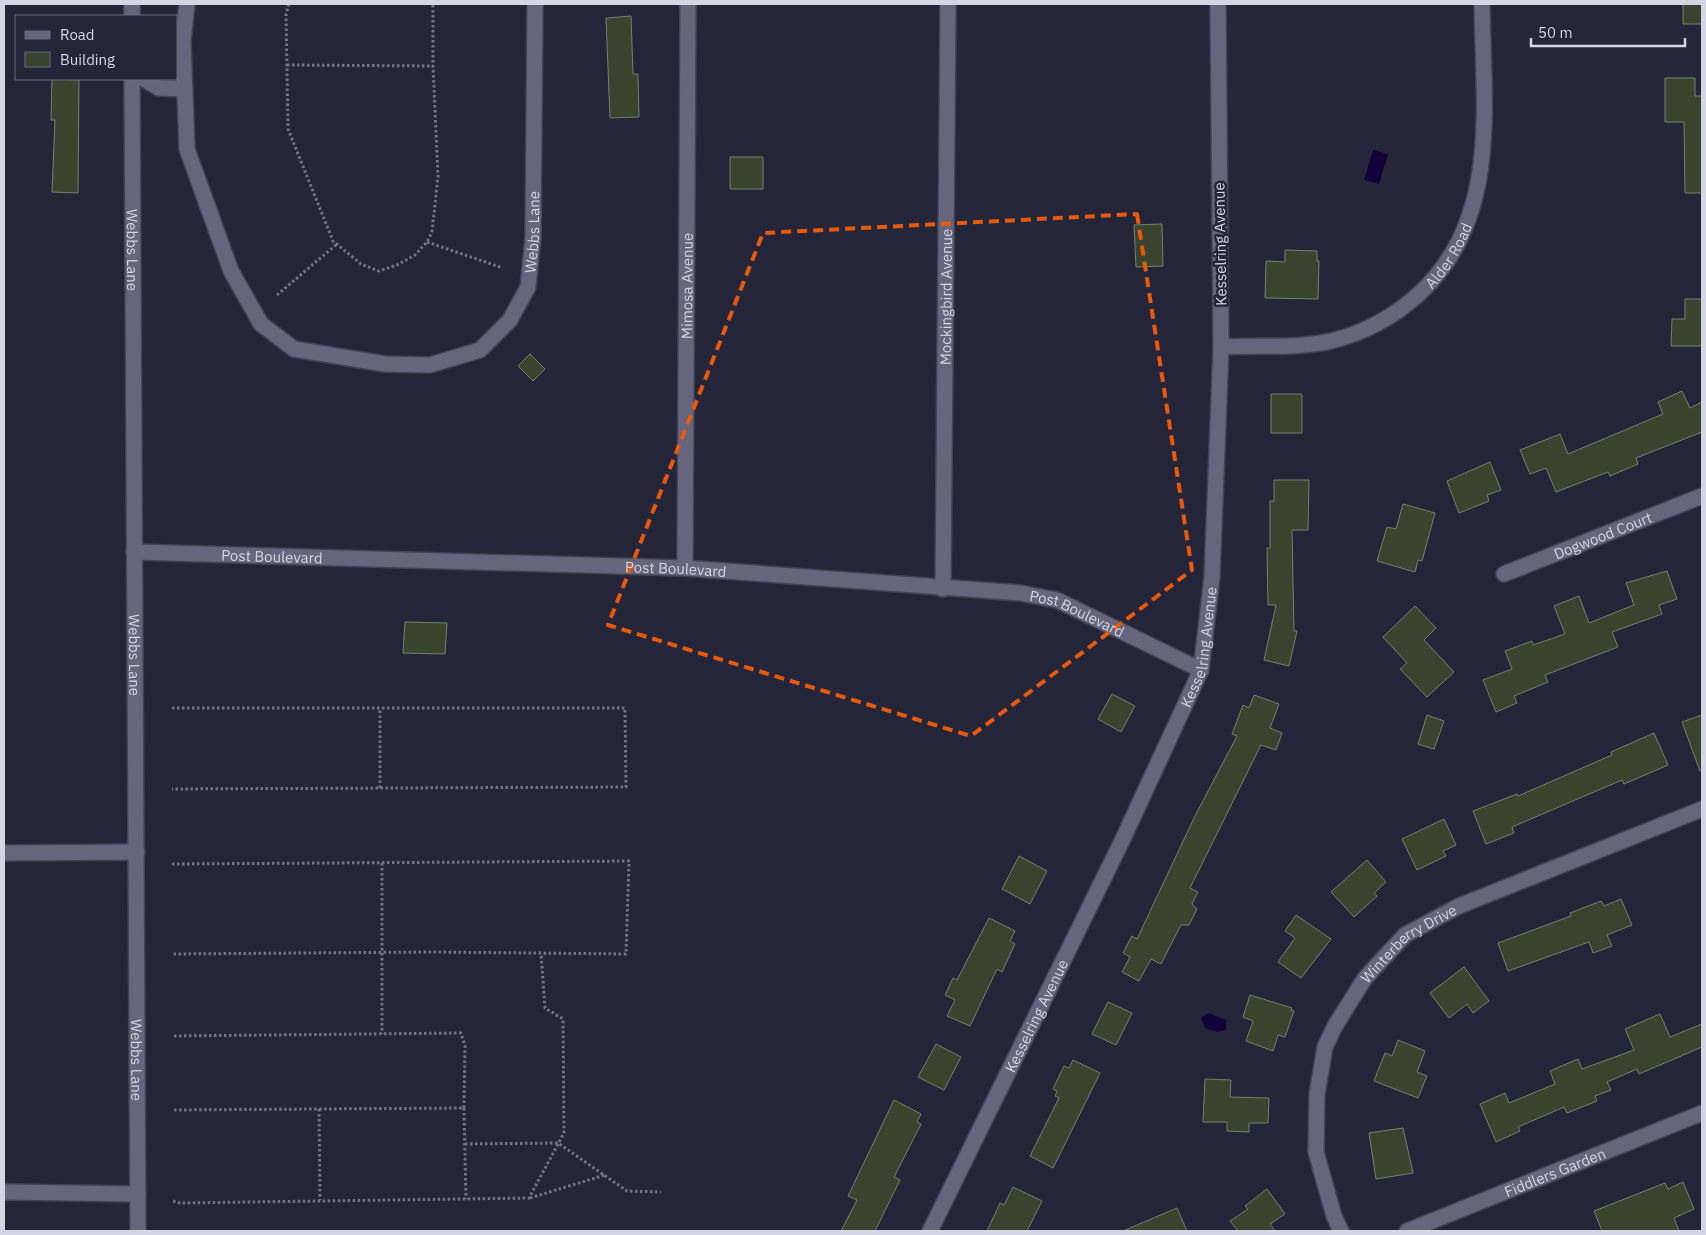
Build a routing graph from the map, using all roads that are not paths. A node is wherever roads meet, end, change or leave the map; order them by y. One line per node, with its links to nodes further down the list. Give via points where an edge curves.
1 (187, 4): 7 (street, Webbs Lane)
2 (535, 4): 10 (street, Webbs Lane, via 533,227 528,287 510,320 480,350 430,365 385,364 294,349 262,324 231,271 187,150)
3 (688, 4): 14 (street, Mimosa Avenue)
4 (948, 4): 16 (street, Mockingbird Avenue)
5 (1218, 4): 11 (street, Kesselring Avenue)
6 (1482, 4): 11 (street, Alder Road, via 1483,141 1479,179 1472,212 1447,263 1407,305 1360,331 1330,341)
7 (180, 41): 10 (street, Webbs Lane)
8 (132, 80): 13 (street, Webbs Lane)
9 (146, 80): 10 (street, via 159,88)
10 (185, 89)
11 (1221, 347): 17 (street, Kesselring Avenue, via 1212,577)
12 (1702, 496): 15 (street, Dogwood Court)
13 (134, 552): 14 (street, Post Boulevard); 19 (street, Webbs Lane)
14 (685, 568): 16 (street, Post Boulevard)
15 (1504, 574)
16 (943, 588): 17 (street, Post Boulevard, via 1020,593 1057,600)
17 (1201, 670): 25 (street, Kesselring Avenue, via 1122,841)
18 (1702, 809): 26 (street, Winterberry Drive, via 1459,906 1405,935 1365,978 1325,1047 1317,1094 1316,1152)
19 (136, 852): 20 (street); 23 (street, Webbs Lane)
20 (4, 853)
21 (1702, 1113): 27 (street, Fiddlers Garden)
22 (4, 1192): 23 (street)
23 (138, 1194): 24 (street, Webbs Lane)
24 (138, 1231)
25 (930, 1231)
26 (1341, 1231)
27 (1408, 1231)

